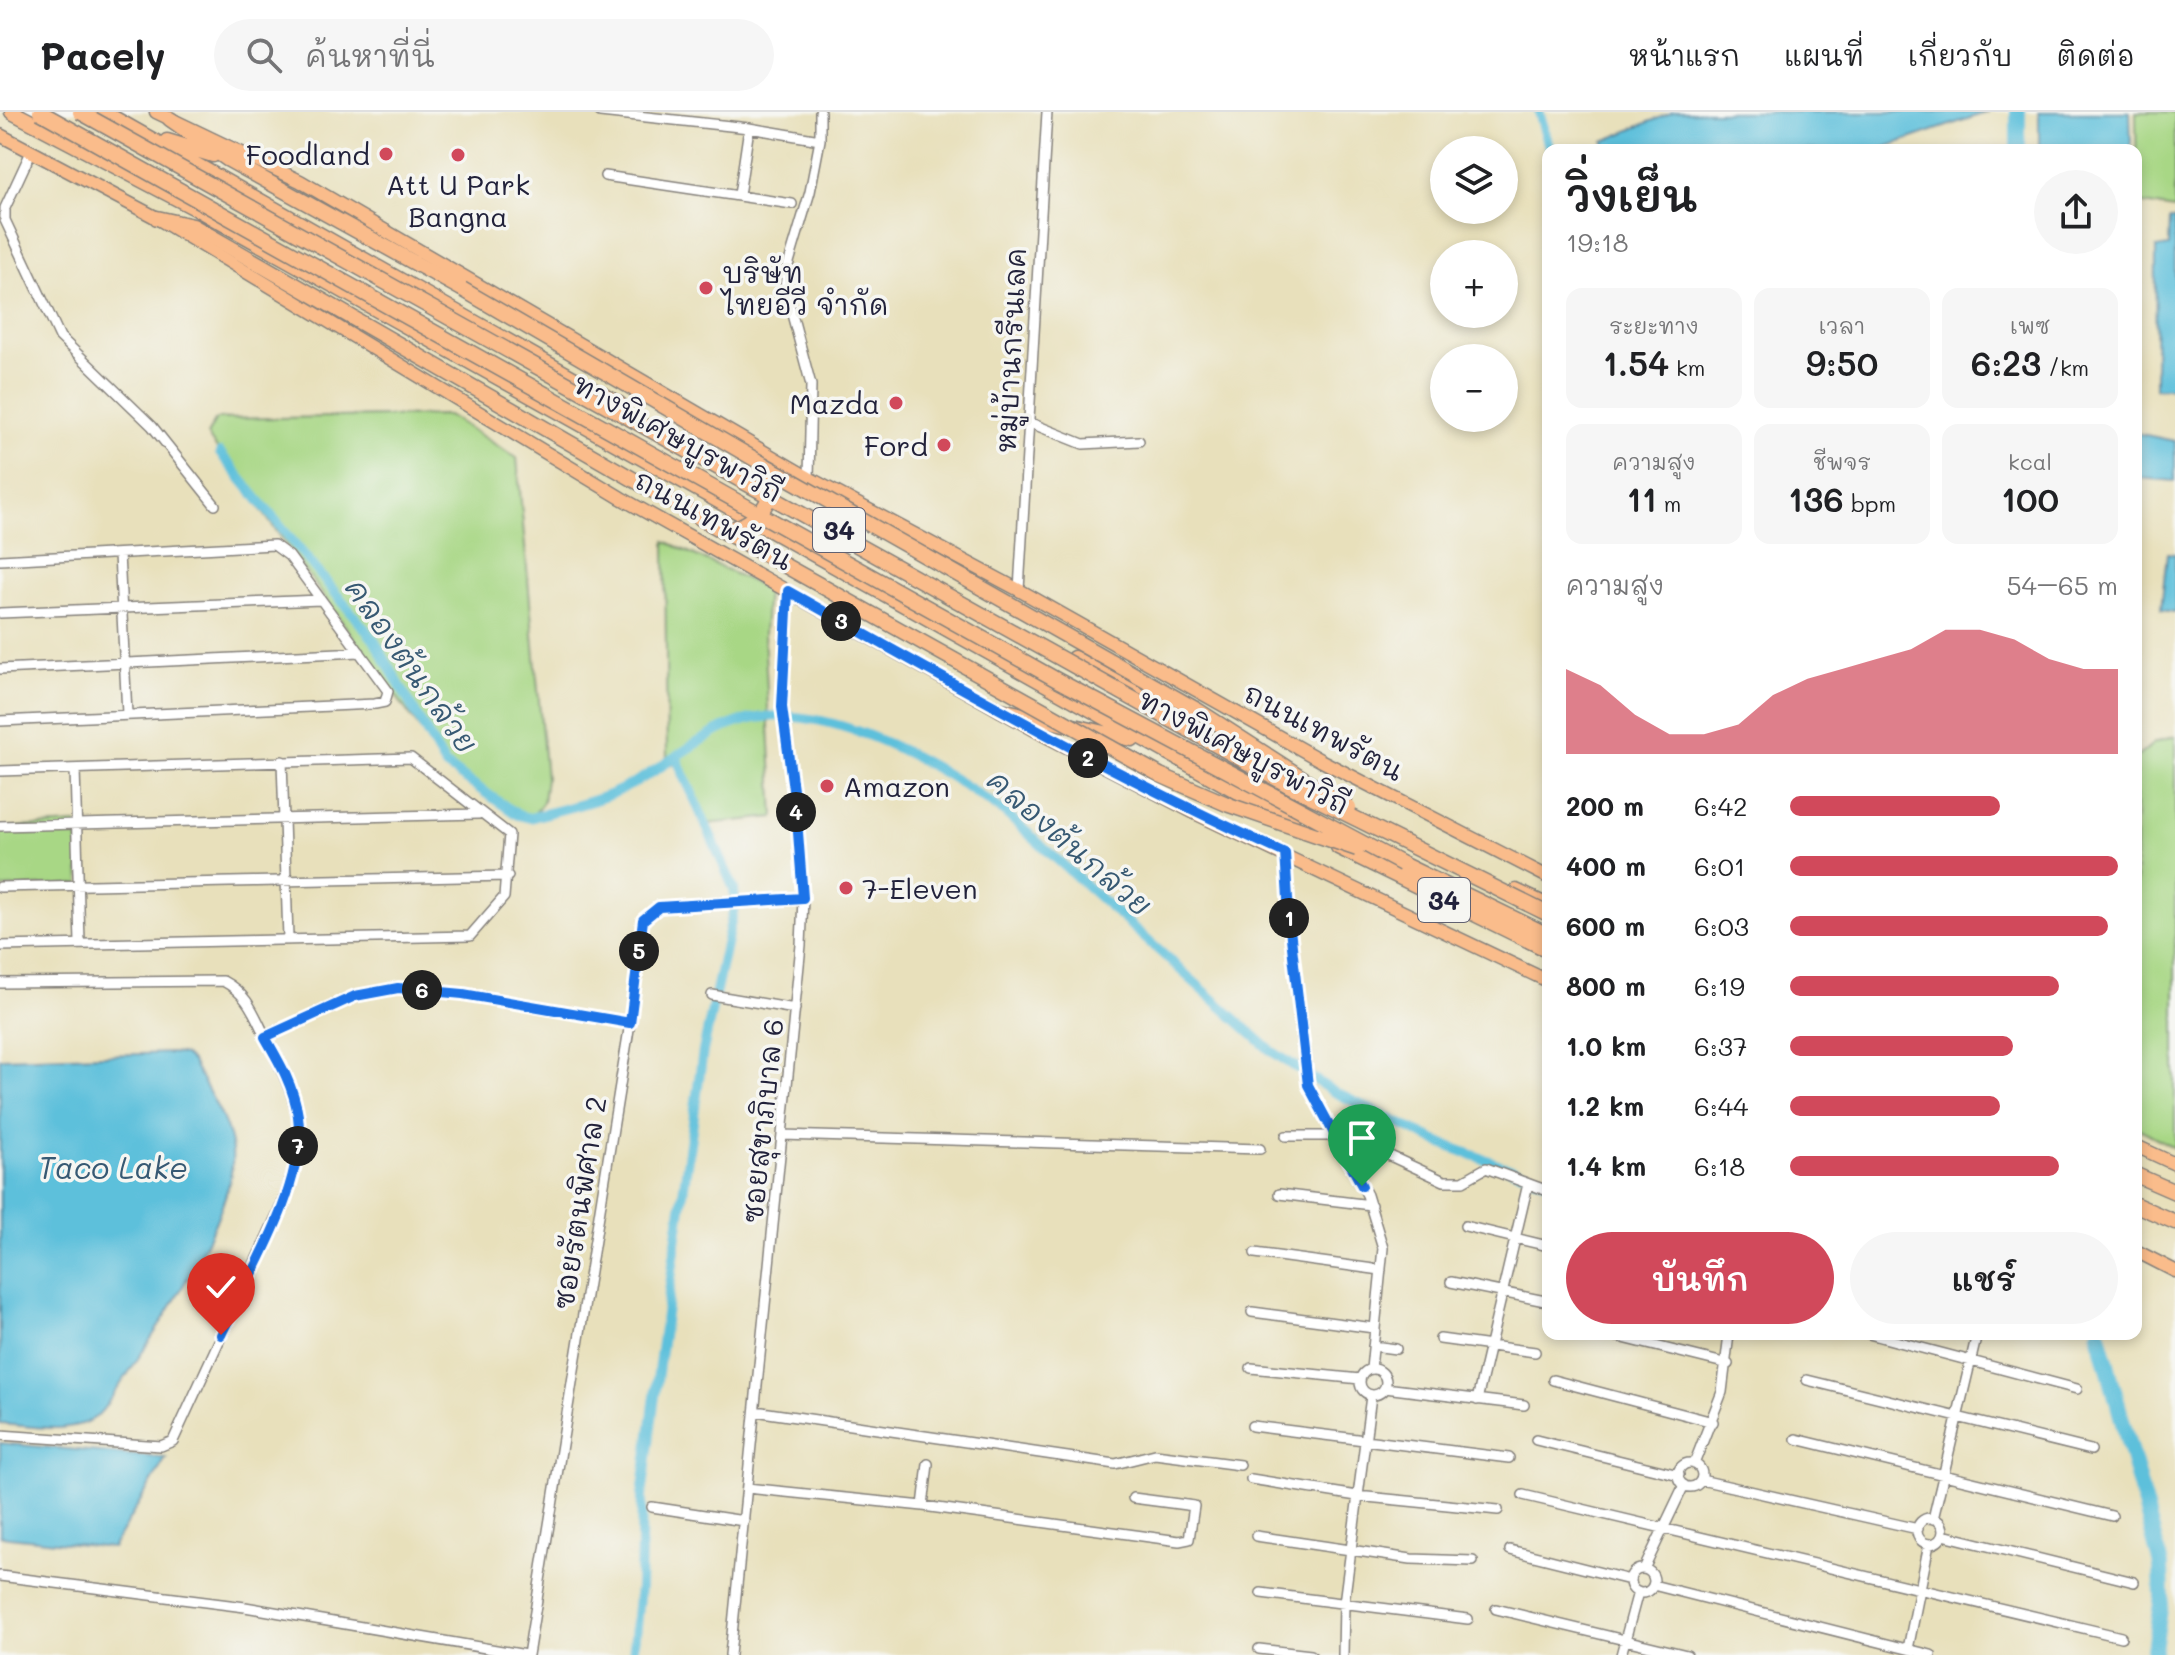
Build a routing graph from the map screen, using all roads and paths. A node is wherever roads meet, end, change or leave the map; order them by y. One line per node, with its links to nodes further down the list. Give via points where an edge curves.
1 (12, 112): 19 (highway, ถนนเทพรัตน / 34)
2 (40, 112): 51 (highway, ทางพิเศษบูรพาวิถี, bridge, via 1057,680)
3 (80, 112): 49 (highway, ทางพิเศษบูรพาวิถี, bridge, via 1066,663)
4 (103, 112): 11 (highway, ถนนเทพรัตน / 34)
5 (156, 112): 9 (main road, ถนนเทพรัตน / 34)
6 (600, 112): 10 (street)
7 (820, 112): 13 (street)
8 (1047, 112): 22 (street, หมู่บ้านกรีนเลค)
9 (170, 119): 15 (highway); 25 (main road, ถนนเทพรัตน / 34, via 300,181)
10 (749, 128): 13 (street); 17 (street)
11 (140, 133): 15 (highway); 58 (highway, ถนนเทพรัตน / 34, via 1266,767)
12 (0, 135): 14 (main road, ถนนเทพรัตน / 34)
13 (820, 140): 25 (street, via 785,288 811,385)
14 (31, 152): 20 (main road, ถนนเทพรัตน / 34); 26 (street, via 5,208 5,220 54,328 152,426)
15 (227, 159): 24 (highway, bridge)
16 (605, 176): 17 (street)
17 (739, 195): 18 (street)
18 (792, 204)
19 (197, 209): 21 (highway); 41 (highway, ถนนเทพรัตน / 34)
20 (157, 218): 21 (highway); 31 (main road, ถนนเทพรัตน / 34, via 621,498)
21 (193, 226): 27 (highway)
22 (1028, 422): 23 (street, via 1083,444); 30 (street, หมู่บ้านกรีนเลค)
23 (1139, 441)
24 (763, 464): 27 (highway, bridge, via 771,485 763,511 750,523); 49 (highway, bridge, via 1197,710)
25 (809, 478): 30 (main road, ถนนเทพรัตน / 34)
26 (215, 505)
27 (723, 531): 51 (highway, bridge, via 1160,775 1229,805)
28 (119, 554): 29 (street); 32 (street, via 274,545 289,556); 33 (street)
29 (0, 560)
30 (1019, 590): 52 (main road, ถนนเทพรัตน / 34, via 1320,760)
31 (788, 591): 38 (main road, ถนนเทพรัตน / 34); 57 (street, ซอยสุขาภิบาล 6, via 783,728)
32 (321, 600): 33 (street); 35 (street)
33 (122, 608): 34 (street); 36 (street)
34 (0, 613)
35 (360, 652): 36 (street); 39 (street, via 388,691 385,702)
36 (124, 663): 37 (street); 39 (street)
37 (0, 669)
38 (1001, 710): 41 (highway); 50 (main road, ถนนเทพรัตน / 34, via 1197,814)
39 (127, 714): 40 (street)
40 (0, 721)
41 (1144, 741): 64 (highway, ถนนเทพรัตน / 34, via 1341,848)
42 (282, 761): 43 (street); 45 (street, via 411,758); 46 (street)
43 (75, 769): 44 (street); 47 (street)
44 (0, 771)
45 (479, 814): 46 (street); 53 (street, via 509,834)
46 (284, 818): 47 (street); 54 (street)
47 (78, 823): 48 (street); 55 (street)
48 (0, 826)
49 (1411, 848): 59 (highway, ทางพิเศษบูรพาวิถี, bridge)
50 (1285, 853): 65 (main road, ถนนเทพรัตน / 34); 71 (street, via 1305,1071)
51 (1402, 864): 60 (highway, ทางพิเศษบูรพาวิถี)
52 (1542, 874)
53 (508, 876): 54 (street); 61 (street, via 502,901 470,936)
54 (286, 879): 55 (street); 61 (street)
55 (81, 885): 56 (street); 62 (street)
56 (0, 887)
57 (803, 898): 68 (street, ซอยสุขาภิบาล 6); 69 (street, ซอยรัตนพิศาล 2, via 659,907 649,912 643,920)
58 (1542, 903)
59 (1542, 911)
60 (1542, 932)
61 (288, 938): 62 (street)
62 (80, 943): 63 (street)
63 (0, 946)
64 (1542, 947)
65 (1542, 978)
66 (0, 983): 70 (street, via 215,979 242,994 256,1011)
67 (712, 995): 68 (street)
68 (795, 1009): 72 (street, ซอยสุขาภิบาล 6)
69 (630, 1023): 70 (street, via 398,988 355,996); 173 (street, ซอยรัตนพิศาล 2)
70 (265, 1037): 126 (street, via 294,1099 297,1157 282,1204 173,1441 161,1446)
71 (1332, 1132): 73 (street); 78 (street, via 1444,1181 1456,1183 1486,1168); 84 (street)
72 (782, 1135): 74 (street); 122 (street, ซอยสุขาภิบาล 6)
73 (1286, 1136)
74 (1260, 1149)
75 (2142, 1149): 76 (main road)
76 (2175, 1164)
77 (2142, 1178): 81 (highway)
78 (1528, 1184): 80 (street); 90 (street)
79 (2142, 1188): 83 (highway)
80 (1542, 1189)
81 (2175, 1192)
82 (1279, 1194): 84 (street)
83 (2175, 1202)
84 (1371, 1205): 94 (street, via 1383,1248)
85 (2142, 1208): 87 (highway)
86 (2142, 1219): 89 (highway)
87 (2175, 1222)
88 (1465, 1226): 90 (street)
89 (2175, 1233)
90 (1516, 1239): 91 (street); 97 (street)
91 (1542, 1245)
92 (1255, 1253): 94 (street)
93 (2142, 1254): 95 (main road)
94 (1381, 1270): 100 (street)
95 (2175, 1271)
96 (1451, 1282): 97 (street)
97 (1503, 1293): 98 (street); 106 (street)
98 (1542, 1300)
99 (1252, 1312): 100 (street)
100 (1374, 1328): 107 (street)
101 (1440, 1339): 106 (street)
102 (1631, 1340): 111 (street)
103 (1729, 1340): 111 (street)
104 (1894, 1340): 110 (street)
105 (1976, 1340): 110 (street)
106 (1489, 1344): 109 (street); 120 (street)
107 (1373, 1346): 108 (street); 113 (street)
108 (1396, 1349)
109 (1535, 1352)
110 (1972, 1359): 118 (street); 123 (street)
111 (1728, 1364): 124 (street)
112 (1251, 1368): 114 (street)
113 (1371, 1369): 114 (street); 117 (street, via 1384,1374)
114 (1360, 1379): 119 (street, via 1362,1390)
115 (1553, 1380): 124 (street)
116 (1807, 1380): 123 (street)
117 (1385, 1388): 119 (street); 120 (street)
118 (2077, 1389)
119 (1371, 1396): 127 (street)
120 (1477, 1400): 121 (street)
121 (1524, 1405)
122 (755, 1411): 134 (street, via 1115,1464 1155,1454); 140 (street, ซอยสุขาภิบาล 6)
123 (1956, 1417): 130 (street); 136 (street)
124 (1713, 1422): 133 (street)
125 (1252, 1426): 127 (street)
126 (0, 1435)
127 (1365, 1439): 131 (street); 142 (street)
128 (1796, 1439): 136 (street)
129 (1536, 1440): 135 (street)
130 (2091, 1450)
131 (1509, 1458)
132 (928, 1464): 144 (street)
133 (1694, 1464): 135 (street, via 1683,1466); 138 (street)
134 (1240, 1465)
135 (1679, 1475): 139 (street)
136 (1942, 1476): 147 (street); 148 (street)
137 (1251, 1479): 142 (street)
138 (1701, 1480): 139 (street, via 1695,1486); 151 (street)
139 (1684, 1485): 150 (street)
140 (747, 1488): 144 (street); 149 (street, ซอยสุขาภิบาล 6)
141 (1523, 1495): 150 (street)
142 (1357, 1496): 146 (street); 155 (street)
143 (1133, 1498): 144 (street, via 1194,1506 1190,1537 1179,1541)
144 (923, 1506)
145 (652, 1507): 149 (street)
146 (1498, 1510)
147 (2112, 1516)
148 (1933, 1519): 151 (street); 152 (street, via 1941,1523)
149 (744, 1521): 174 (street, ซอยสุขาภิบาล 6)
150 (1663, 1527): 158 (street); 163 (street)
151 (1918, 1529): 154 (street)
152 (1943, 1535): 154 (street); 161 (street)
153 (1256, 1536): 155 (street)
154 (1929, 1544): 163 (street)
155 (1351, 1548): 157 (street, via 1411,1559); 166 (street)
156 (1510, 1550): 160 (street)
157 (1473, 1561)
158 (1644, 1569): 160 (street, via 1636,1570); 162 (street, via 1653,1576)
159 (0, 1576): 173 (street, via 245,1607)
160 (1630, 1580): 164 (street)
161 (2134, 1582)
162 (1653, 1585): 164 (street); 172 (street)
163 (1920, 1589): 169 (street); 172 (street)
164 (1638, 1592): 170 (street)
165 (1261, 1593): 166 (street)
166 (1344, 1603): 168 (street); 176 (street)
167 (1496, 1609): 170 (street)
168 (1468, 1619)
169 (2121, 1637)
170 (1625, 1640): 177 (street); 178 (street)
171 (1259, 1649): 175 (street)
172 (1908, 1649): 179 (street)
173 (527, 1655)
174 (730, 1655)
175 (1311, 1655)
176 (1343, 1655)
177 (1621, 1655)
178 (1687, 1655)
179 (1931, 1655)

